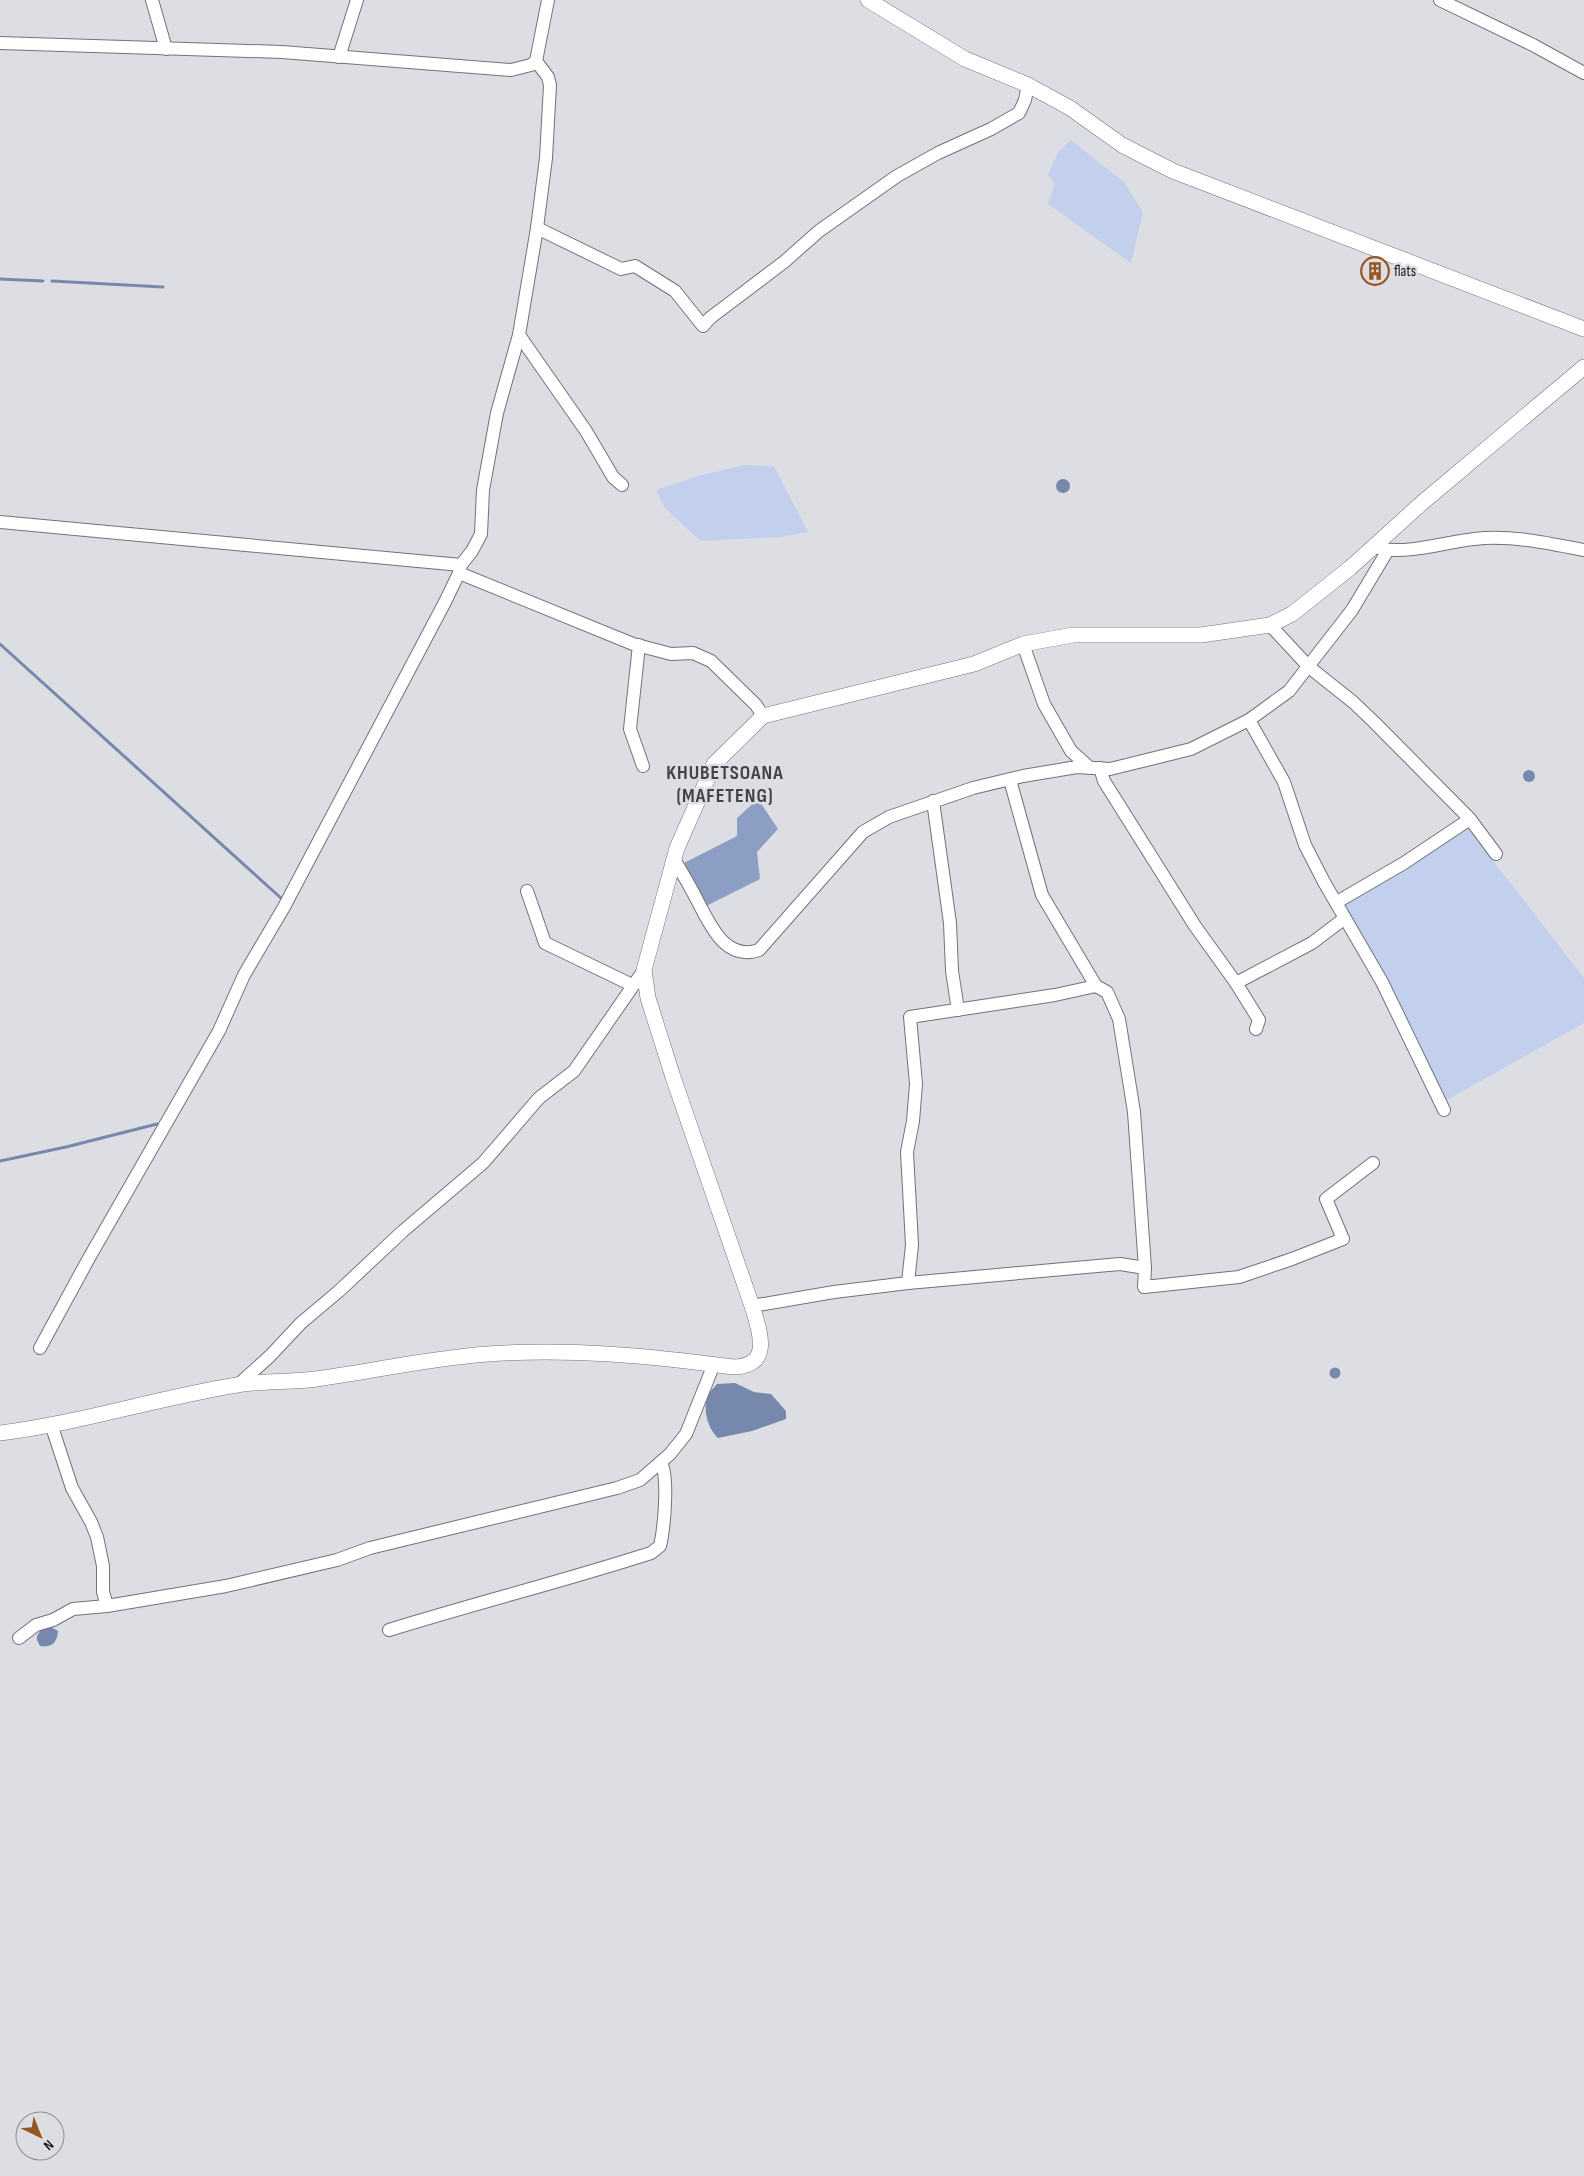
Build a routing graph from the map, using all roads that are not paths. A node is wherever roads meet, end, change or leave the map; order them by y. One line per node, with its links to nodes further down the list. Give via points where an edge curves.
1 (152, 0): 7 (street)
2 (357, 0): 8 (street)
3 (548, 0): 9 (street)
4 (868, 0): 11 (street, via 965,59)
5 (1440, 0): 10 (street)
6 (0, 43): 7 (street)
7 (166, 49): 8 (street)
8 (339, 57): 9 (street, via 510,70)
9 (536, 61): 12 (street, via 548,76 550,85 546,158)
10 (1584, 73)
11 (1028, 85): 12 (street, via 1019,113 897,176 819,231 703,326 675,291 635,266 621,269); 13 (street, via 1070,108 1122,145 1173,171)
12 (537, 228): 14 (street)
13 (1584, 329)
14 (519, 335): 16 (street); 21 (street, via 497,413 484,490 481,534)
15 (1584, 367): 18 (street)
16 (622, 485)
17 (0, 522): 21 (street, via 428,560)
18 (1372, 548): 19 (street); 22 (street, via 1292,614)
19 (1388, 550): 20 (street, via 1485,538 1531,541); 25 (street, via 1352,610)
20 (1584, 550)
21 (460, 569): 24 (street); 49 (street, via 284,907 244,975 219,1031)
22 (1270, 626): 23 (street, via 1201,635 1073,635); 25 (street)
23 (1023, 644): 26 (street, via 974,664); 29 (street, via 1044,704 1071,751)
24 (639, 645): 26 (street, via 671,654 693,653 711,661); 28 (street, via 630,729)
25 (1309, 667): 27 (street, via 1289,691); 32 (street, via 1353,702)
26 (763, 716): 34 (street, via 714,764)
27 (1249, 720): 29 (street, via 1191,749 1110,768); 36 (street, via 1284,782 1305,845)
28 (643, 766)
29 (1095, 768): 30 (street, via 1077,767); 39 (street, via 1195,926)
30 (1010, 780): 31 (street); 41 (street, via 1042,895)
31 (933, 801): 34 (street, via 889,816 863,832 768,942 752,952 735,951 722,942); 42 (street)
32 (1470, 819): 33 (street); 36 (street, via 1404,863)
33 (1496, 854)
34 (674, 859): 38 (street)
35 (527, 890): 40 (street, via 544,943)
36 (1336, 902): 37 (street)
37 (1345, 918): 39 (street, via 1312,943); 44 (street, via 1382,982)
38 (644, 970): 40 (street); 48 (street, via 648,998 673,1077)
39 (1236, 983): 43 (street, via 1259,1020)
40 (632, 985): 51 (street, via 574,1071 539,1098 483,1162 301,1323)
41 (1096, 986): 42 (street); 46 (street, via 1107,992 1119,1019 1134,1112)
42 (958, 1010): 47 (street, via 910,1017 916,1084 908,1152 912,1245)
43 (1256, 1029)
44 (1444, 1110)
45 (1373, 1163): 46 (street, via 1326,1199 1343,1239 1239,1277 1144,1287)
46 (1145, 1268): 47 (street, via 1120,1264)
47 (908, 1283): 48 (street)
48 (752, 1306): 50 (street, via 762,1340 754,1361 746,1366)
49 (40, 1348)
50 (714, 1364): 51 (street, via 614,1354 488,1354 416,1362 322,1379); 54 (street, via 686,1434)
51 (238, 1385): 52 (street)
52 (51, 1424): 53 (street); 55 (street, via 72,1488 92,1522 103,1566 103,1592)
53 (0, 1433)
54 (661, 1463): 55 (street, via 640,1480 616,1488 226,1586); 56 (street, via 665,1470 665,1514 660,1546 651,1553)
55 (107, 1606): 57 (street, via 73,1608 53,1620 36,1625)
56 (389, 1630)
57 (19, 1638)

